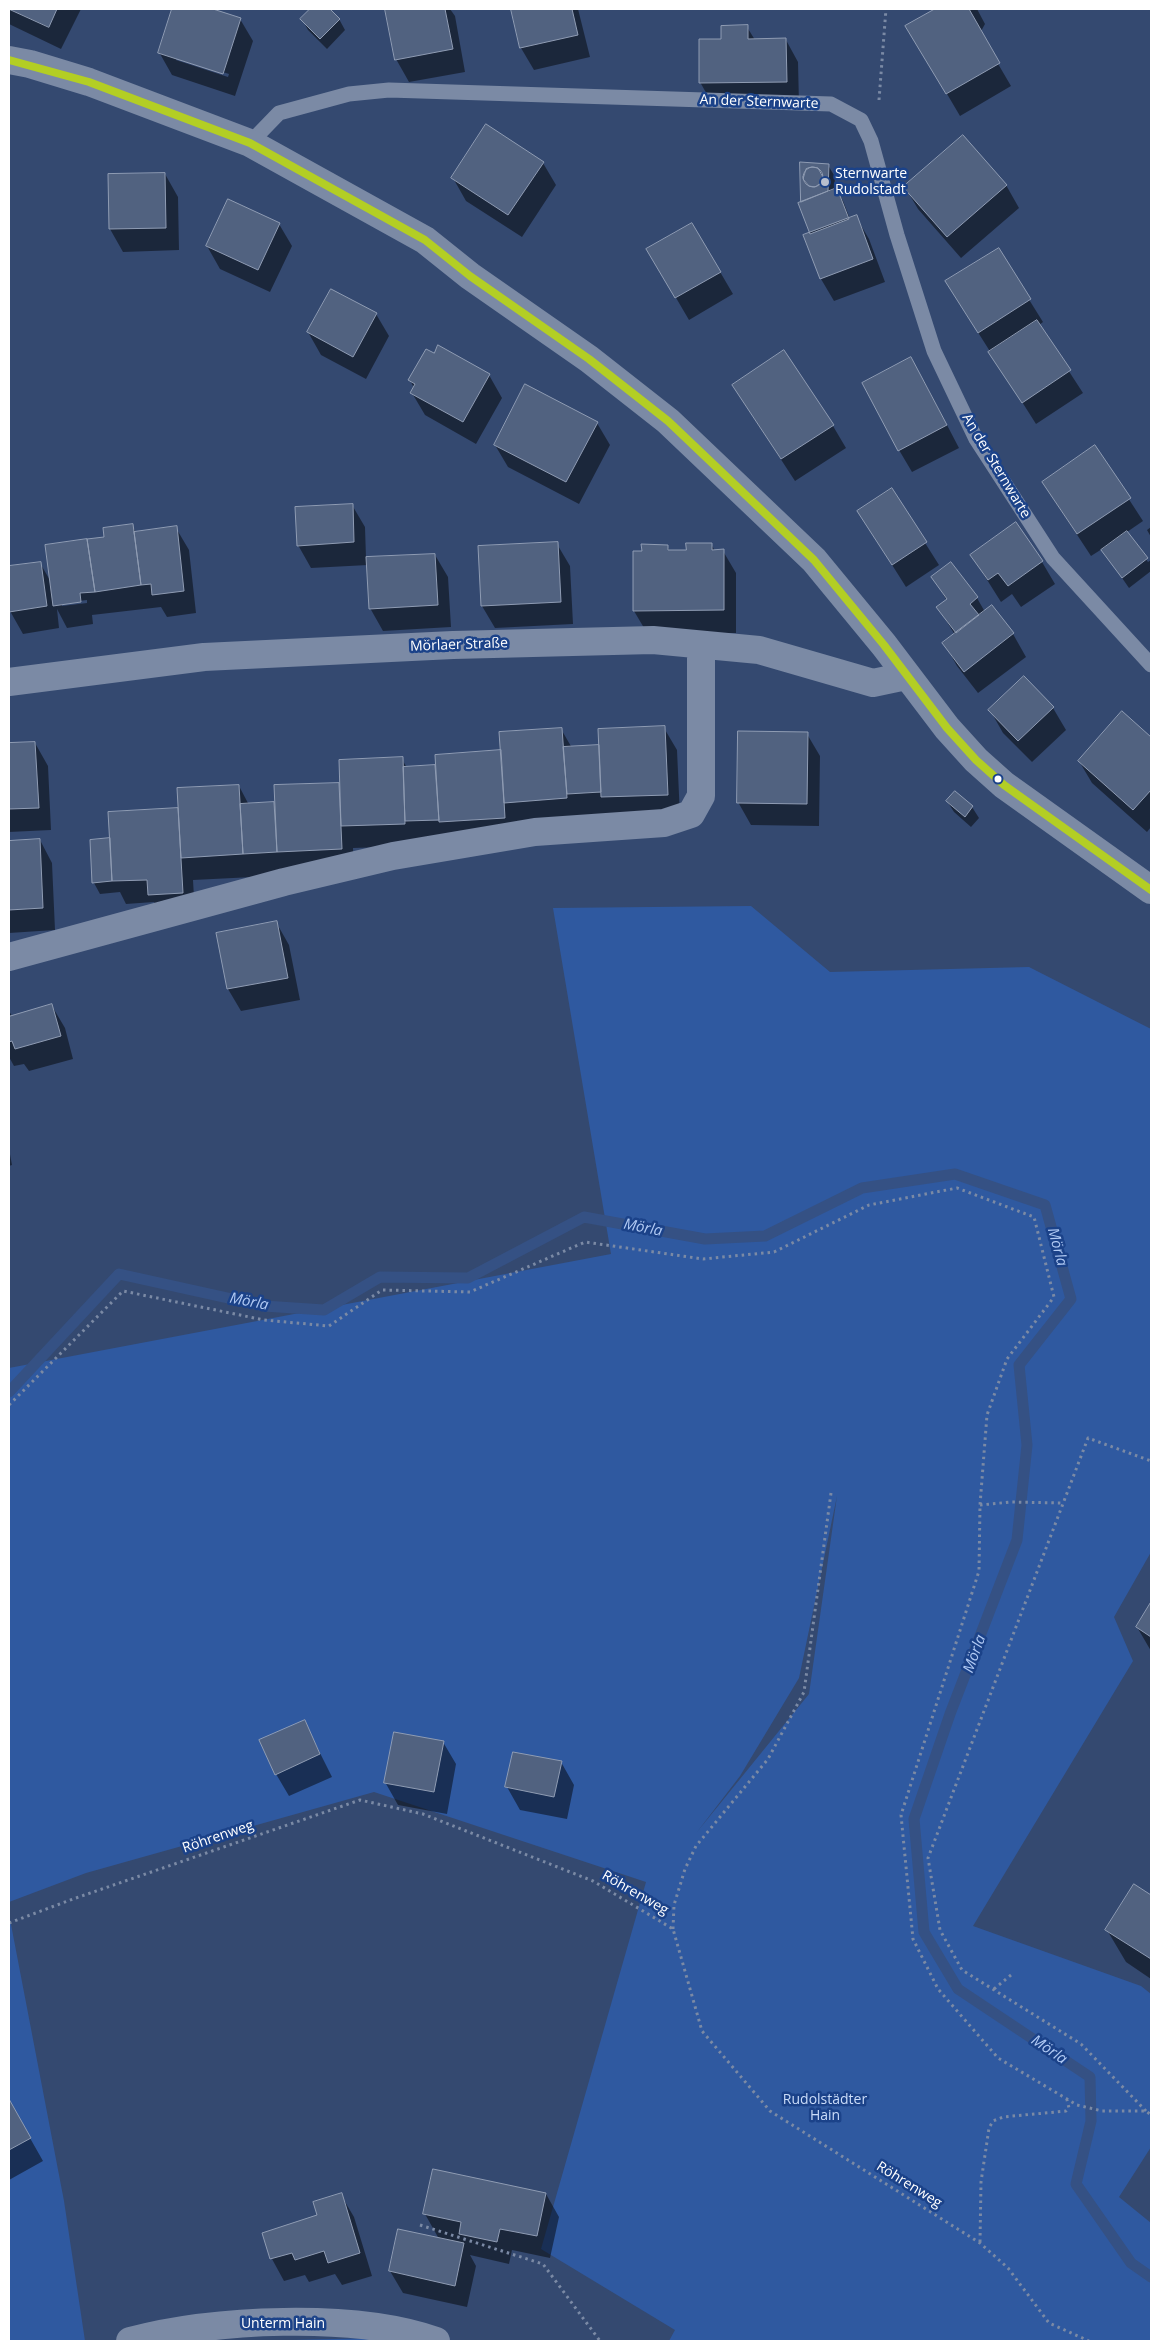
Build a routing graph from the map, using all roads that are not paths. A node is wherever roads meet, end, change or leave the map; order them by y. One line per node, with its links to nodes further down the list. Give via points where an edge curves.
1 (9, 60): 2 (street, via 89,82)
2 (250, 143): 4 (lane, An der Sternwarte, via 279,113 349,94 389,90 831,104 853,114 861,120 871,141 934,351 976,439 1053,558); 5 (street, via 425,240 668,421 814,560)
3 (701, 645): 5 (street, Mörlaer Straße, via 759,650 873,683); 6 (street, Mörlaer Straße, via 652,640 473,644 204,657); 8 (street, via 701,796 691,814 664,824 535,832 392,856)
4 (1151, 665)
5 (906, 676): 7 (street, via 947,728 1004,785)
6 (9, 682)
7 (1151, 890)
8 (9, 957)
9 (130, 2341): 10 (street, Unterm Hain, via 172,2330 226,2324 323,2324 383,2329)
10 (436, 2341)

